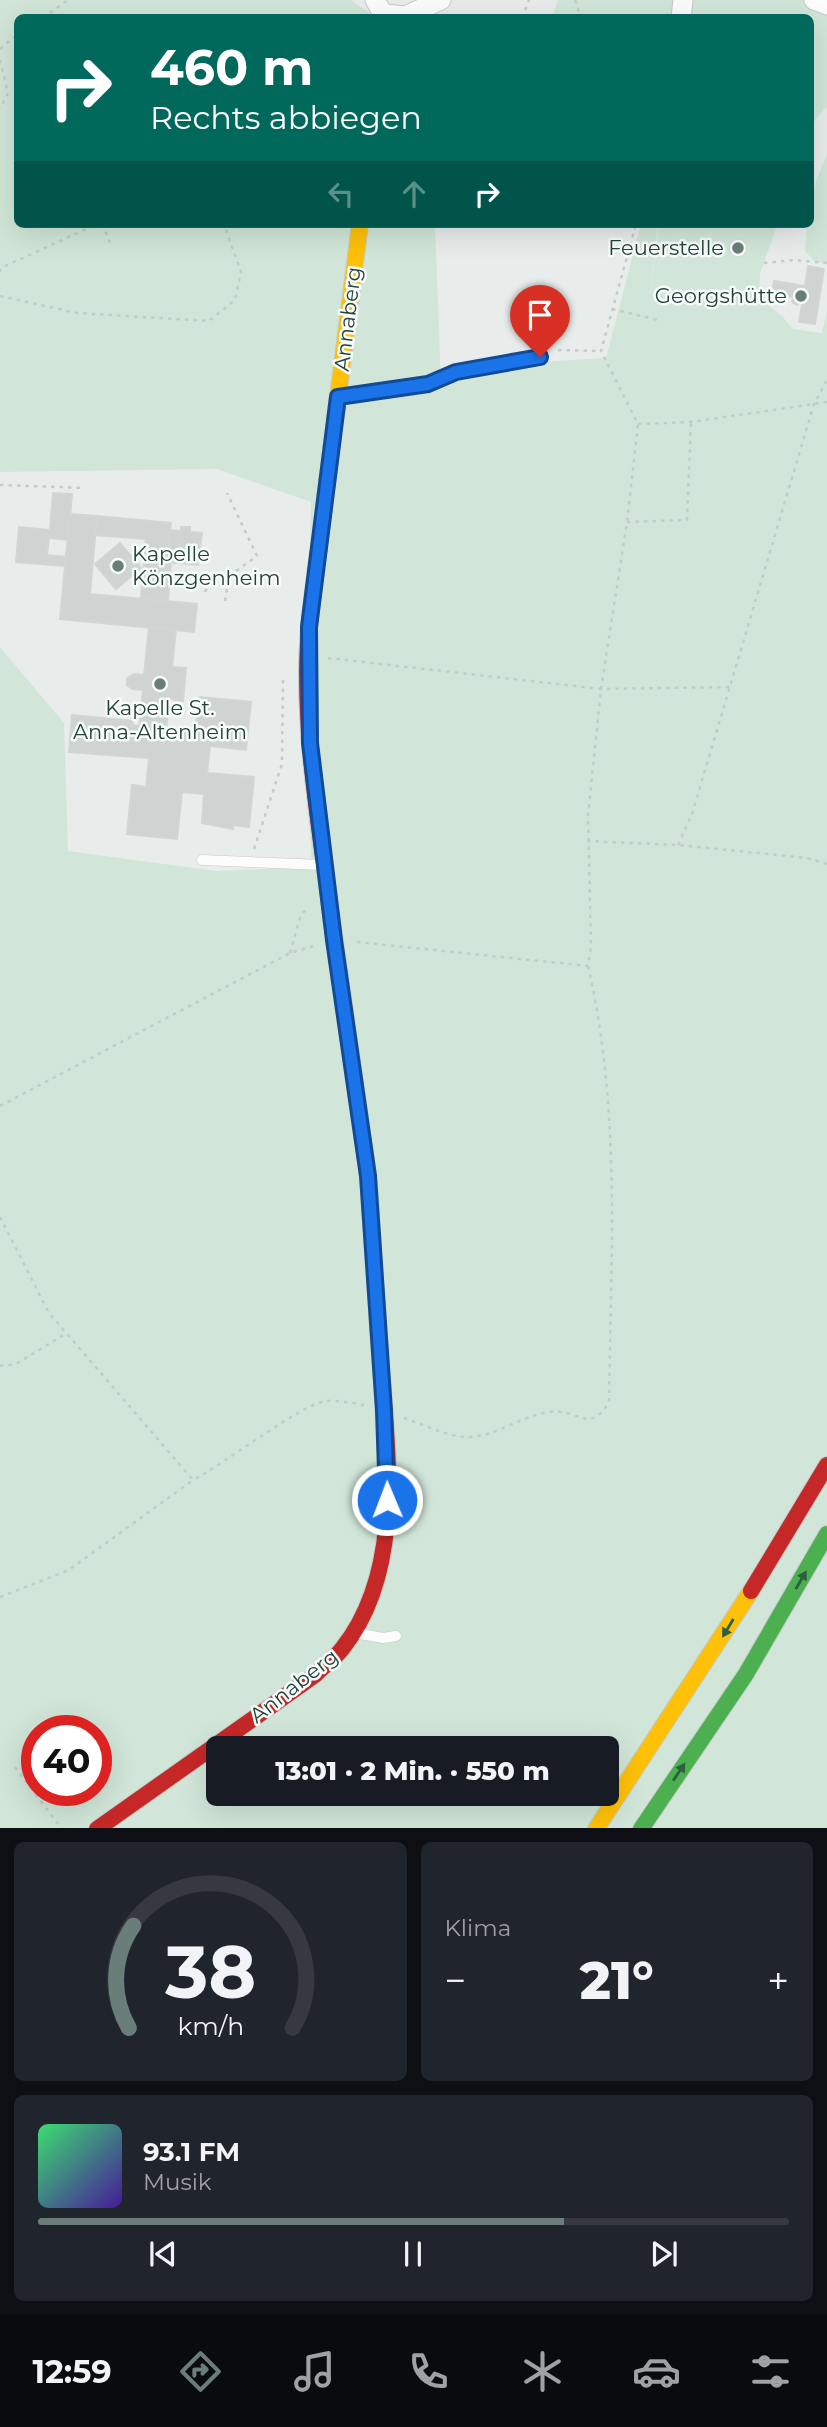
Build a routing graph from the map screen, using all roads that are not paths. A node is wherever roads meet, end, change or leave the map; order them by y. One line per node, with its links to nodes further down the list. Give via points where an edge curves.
1 (441, 0): 4 (street)
2 (814, 0): 3 (street)
3 (827, 5)
4 (410, 14)
5 (359, 228): 7 (main road, Annaberg)
6 (540, 357): 7 (lane, via 456,372 428,384)
7 (338, 397): 9 (main road, Annaberg, via 307,674 311,766)
8 (202, 860): 9 (lane)
9 (324, 865): 12 (main road, Annaberg, via 368,1176 384,1411 385,1546)
10 (827, 1465): 14 (main road, one-way to 14)
11 (827, 1534): 18 (main road, one-way to 11, via 746,1674)
12 (355, 1632): 13 (lane); 15 (main road, Annaberg, via 315,1675)
13 (396, 1636)
14 (658, 1735): 16 (main road); 17 (main road)
15 (98, 1828)
16 (589, 1828)
17 (597, 1828)
18 (642, 1828)

